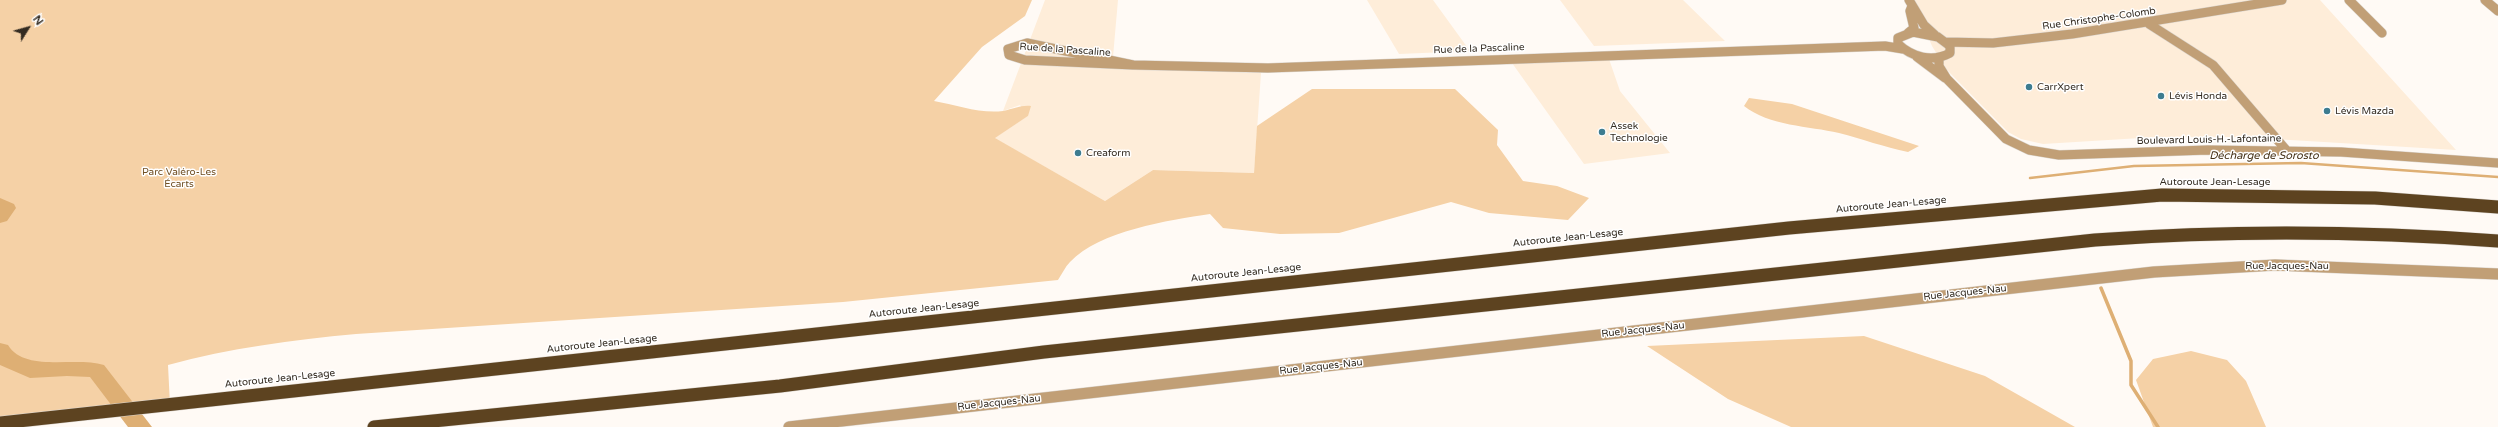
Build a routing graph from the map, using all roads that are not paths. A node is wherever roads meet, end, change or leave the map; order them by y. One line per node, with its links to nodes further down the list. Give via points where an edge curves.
1 (2282, 0): 6 (street, Rue Christophe-Colomb)
2 (2349, 0): 8 (street)
3 (2484, 0): 5 (street)
4 (1911, 3): 7 (street, via 1914,28); 10 (street, via 1924,25)
5 (2498, 11)
6 (2149, 24): 11 (street, Rue Christophe-Colomb); 19 (street, via 2213,65)
7 (1908, 33): 9 (street, Rue de la Pascaline); 10 (street, Rue Christophe-Colomb, via 1922,33)
8 (2382, 33)
9 (1898, 38): 12 (street, Rue de la Pascaline); 13 (street, via 1898,44)
10 (1941, 39): 11 (street, Rue Christophe-Colomb, via 1965,44); 14 (street, via 1950,46)
11 (1990, 44): 14 (street, Rue Christophe-Colomb)
12 (1825, 48): 13 (street, Rue de la Pascaline, via 1885,46); 17 (street, Rue de la Pascaline, via 1268,68)
13 (1903, 49): 15 (street, Rue de la Pascaline)
14 (1951, 52): 16 (street, Rue Christophe-Colomb)
15 (1913, 54): 16 (street); 18 (street, Boulevard Louis-H.-Lafontaine)
16 (1939, 58): 18 (street, Boulevard Louis-H.-Lafontaine, via 1939,66)
17 (1133, 65): 17 (street, Rue de la Pascaline, via 1027,43 1016,44 1008,49 1010,55 1025,60)
18 (1947, 79): 19 (street, Boulevard Louis-H.-Lafontaine, via 2006,139 2029,150 2059,155 2208,150)
19 (2287, 151): 20 (street, Boulevard Louis-H.-Lafontaine)
20 (2498, 163)
21 (2498, 206): 24 (highway, Autoroute Jean-Lesage, via 2375,198 2162,195 1789,228)
22 (2498, 241): 25 (highway, via 2396,234 2264,231 2202,232 2095,240 1044,352 780,386)
23 (2498, 274): 26 (street, Rue Jacques-Nau, via 2275,266 2154,272)
24 (0, 423)
25 (374, 427)
26 (789, 427)

